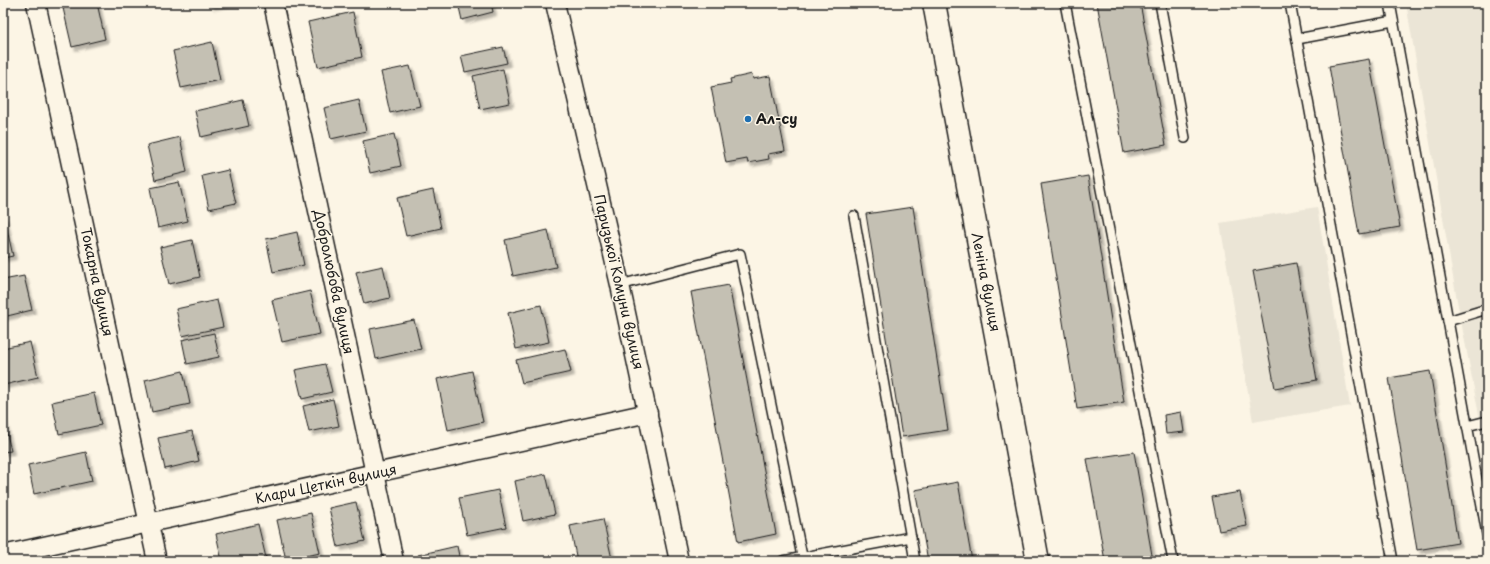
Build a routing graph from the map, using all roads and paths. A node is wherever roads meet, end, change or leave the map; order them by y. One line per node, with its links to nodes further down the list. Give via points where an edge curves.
1 (36, 3): 20 (street, Токарна вулиця)
2 (273, 3): 19 (street, Добролюбова вулиця)
3 (555, 3): 13 (street, Паризької Комуни вулиця)
4 (934, 3): 30 (main road, Леніна вулиця)
5 (1065, 3): 31 (lane)
6 (1160, 3): 11 (lane)
7 (1290, 3): 10 (lane)
8 (1390, 3): 9 (lane)
9 (1393, 21): 10 (lane); 15 (lane)
10 (1297, 39): 32 (lane)
11 (1185, 138)
12 (854, 216): 22 (lane)
13 (620, 285): 16 (street, Паризької Комуни вулиця); 24 (lane, via 740,254)
14 (1487, 310): 15 (lane)
15 (1448, 321): 18 (lane)
16 (648, 413): 19 (street, Клари Цеткін вулиця); 27 (street, Паризької Комуни вулиця)
17 (1487, 421): 18 (lane)
18 (1467, 426): 21 (lane)
19 (375, 473): 20 (street, Клари Цеткін вулиця); 26 (street, Добролюбова вулиця)
20 (149, 522): 23 (street, Клари Цеткін вулиця); 25 (street, Токарна вулиця)
21 (1487, 534)
22 (910, 537): 24 (lane); 29 (lane)
23 (3, 555)
24 (803, 559): 28 (lane)
25 (157, 561)
26 (394, 561)
27 (679, 561)
28 (783, 561)
29 (915, 561)
30 (1038, 561)
31 (1173, 561)
32 (1393, 561)

